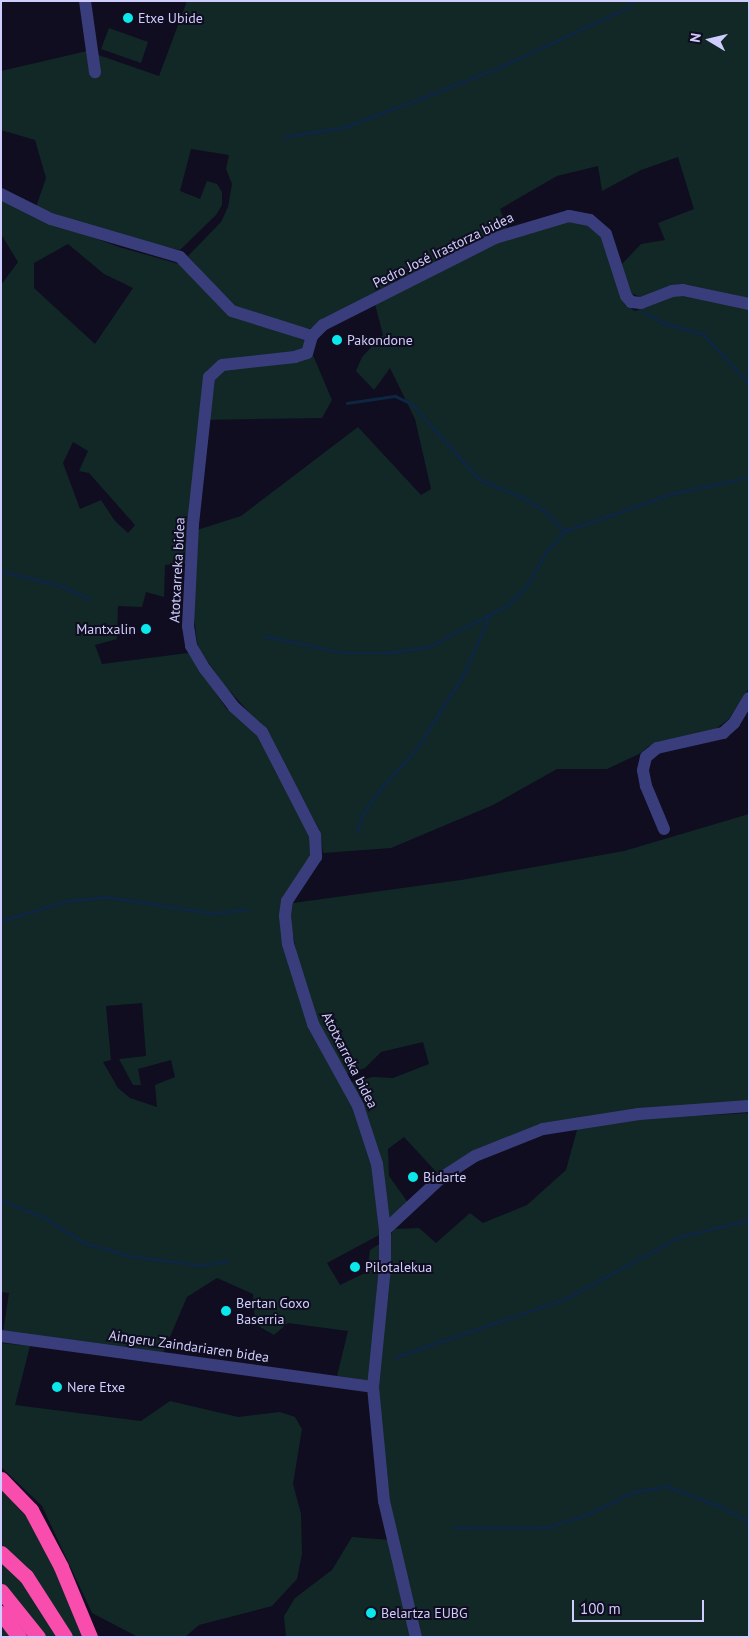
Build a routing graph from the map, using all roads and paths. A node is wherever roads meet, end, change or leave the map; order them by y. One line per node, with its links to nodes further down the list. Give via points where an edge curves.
1 (85, 1): 2 (street)
2 (95, 72)
3 (1, 194): 5 (street, via 51,219 180,257 232,311)
4 (749, 304): 5 (street, Pedro José Irastorza bidea, via 683,290 641,303 632,302 626,296 606,234 590,220 569,216 496,238 323,326)
5 (312, 336): 9 (street, Atotxarreka bidea, via 307,352 295,357 222,365 209,376 195,505 188,626 191,646 205,669 234,707 262,732 316,835 316,857 287,900 288,944 313,1024 358,1106 377,1164)
6 (749, 698): 7 (street, via 734,723 723,733 657,748 646,757 643,770 646,786)
7 (664, 829)
8 (749, 1106): 9 (street, via 629,1115 543,1129 475,1156 441,1178)
9 (385, 1230): 11 (street, Atotxarreka bidea, via 385,1267)
10 (1, 1336): 11 (street, Aingeru Zaindariaren bidea)
11 (373, 1387): 20 (street, via 384,1501)
12 (1, 1479): 19 (highway, via 31,1510 61,1567)
13 (1, 1552): 18 (highway, via 26,1576)
14 (1, 1591): 17 (highway)
15 (1, 1613): 16 (highway)
16 (19, 1637)
17 (38, 1637)
18 (65, 1637)
19 (90, 1637)
20 (416, 1637)

